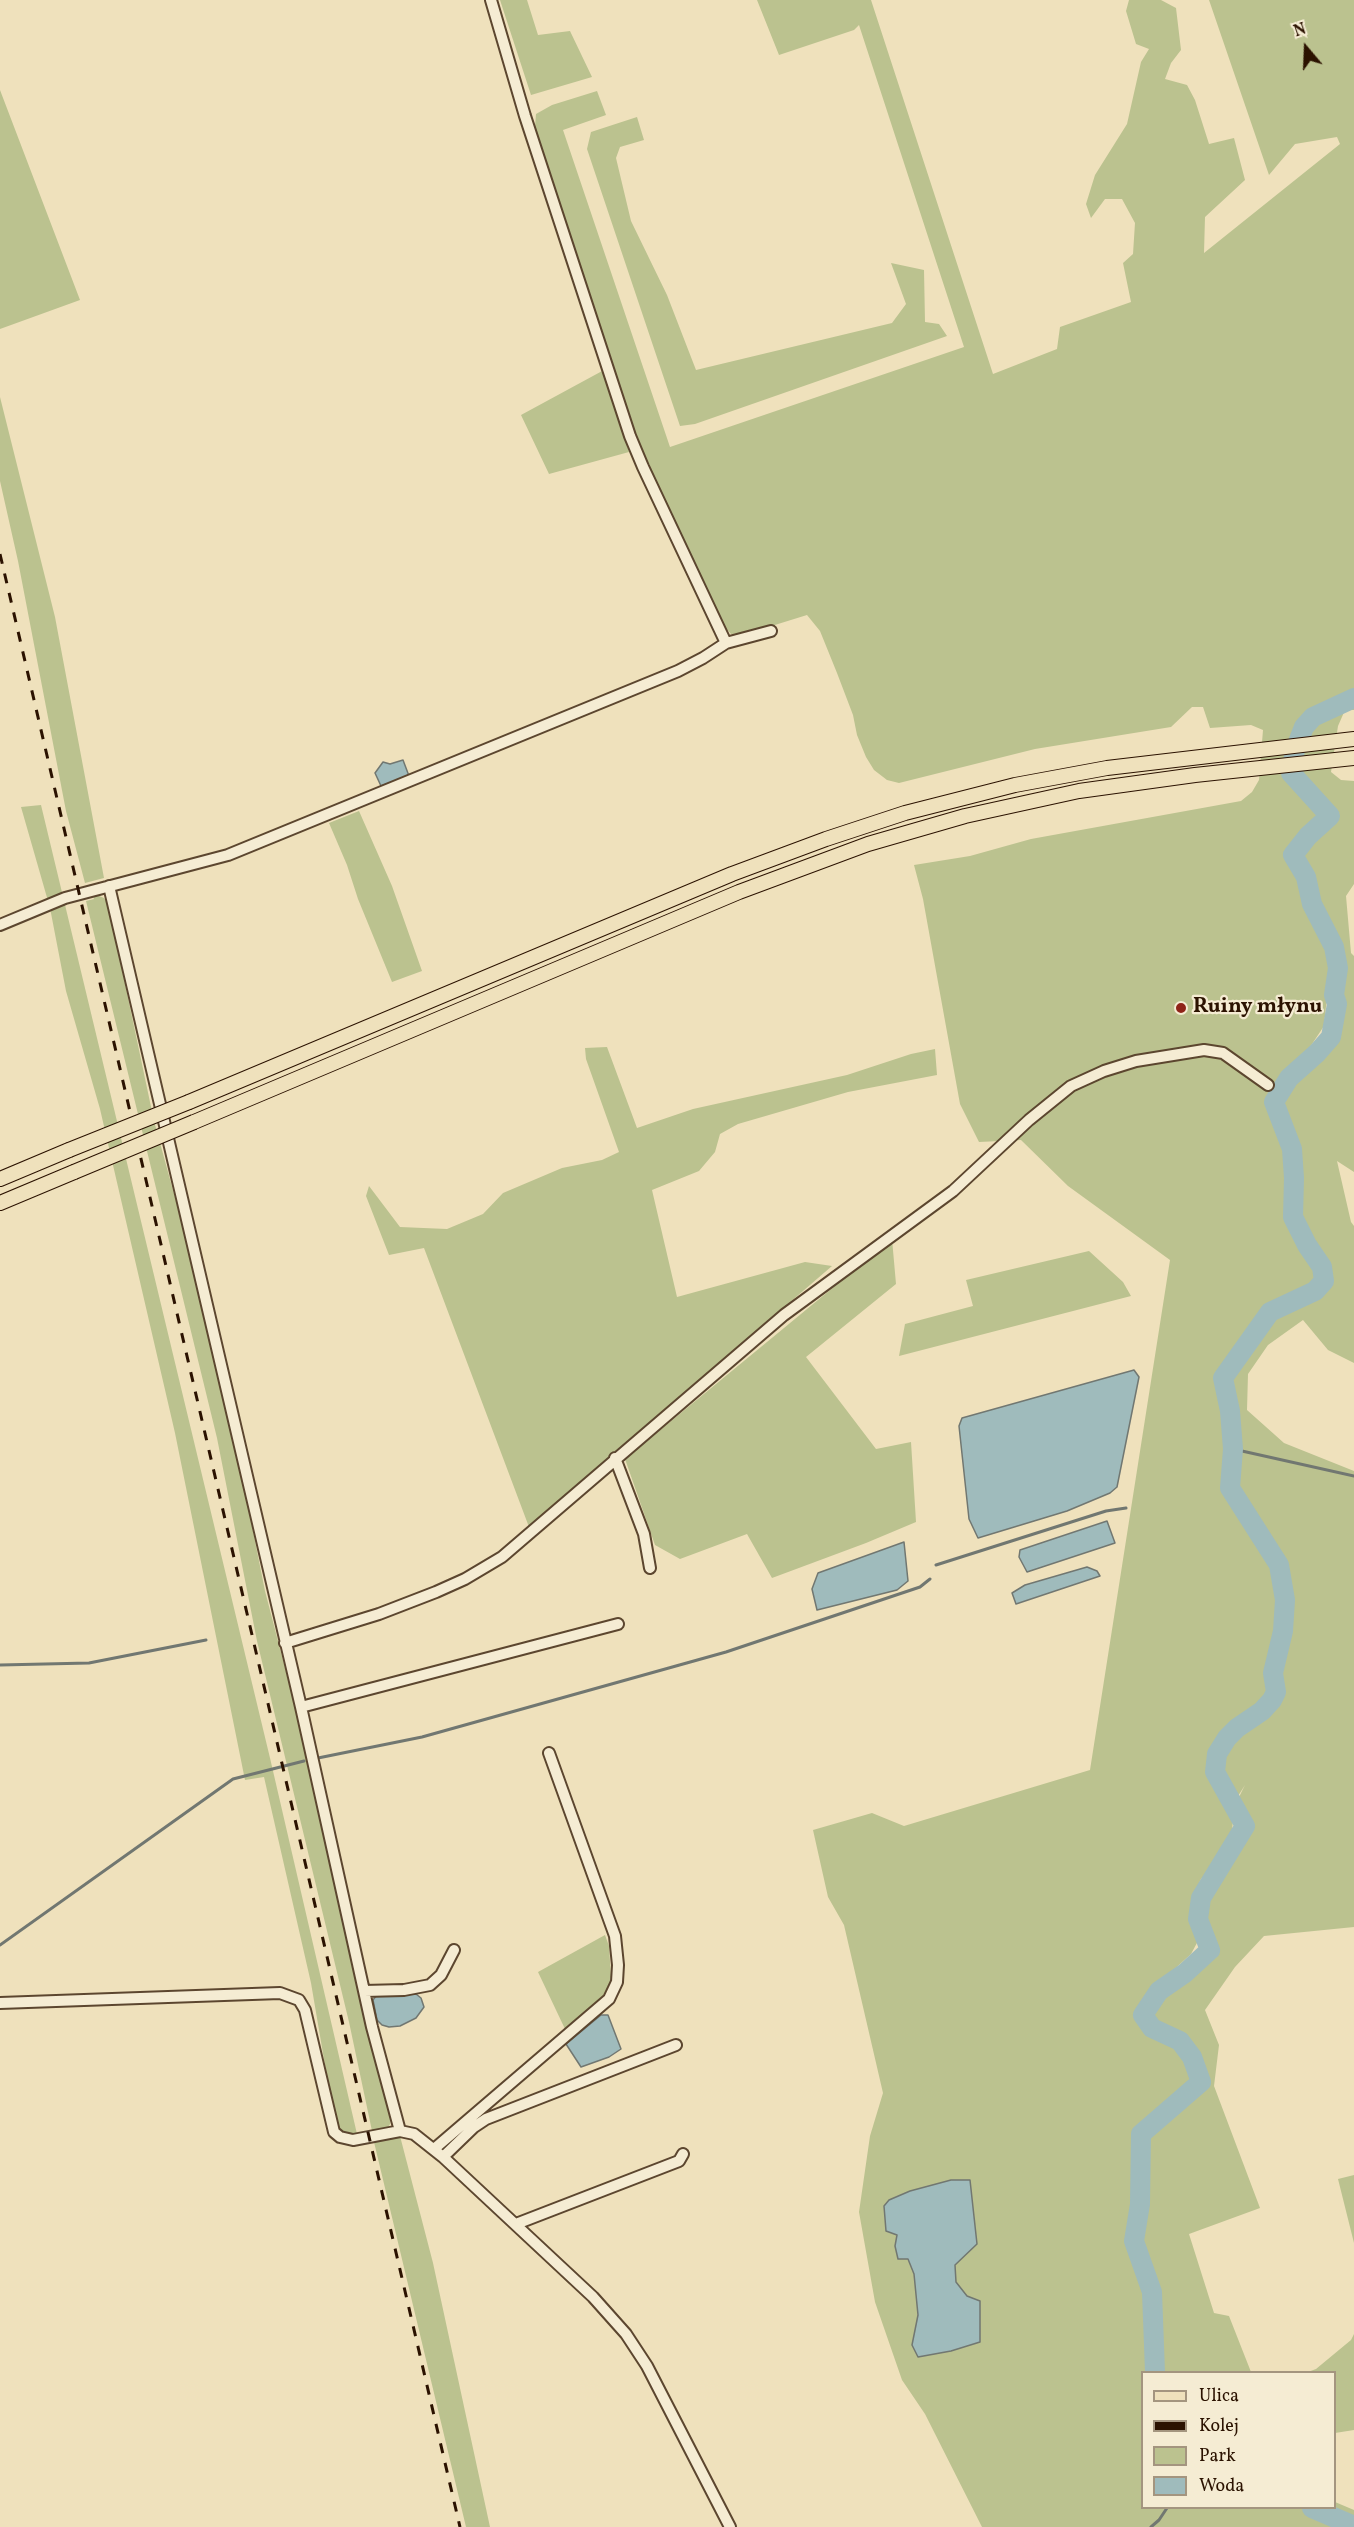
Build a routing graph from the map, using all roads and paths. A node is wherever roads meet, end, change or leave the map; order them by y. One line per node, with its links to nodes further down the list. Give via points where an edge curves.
1 (490, 0): 3 (street, via 630,436)
2 (771, 631): 3 (street)
3 (726, 643): 6 (street, via 678,671 328,816 228,855)
4 (1354, 739): 9 (main road, bridge, via 1116,766 1015,785 905,813 732,874)
5 (1354, 758): 10 (main road, bridge, via 1137,782 1041,798 868,844 739,892)
6 (109, 886): 7 (street, via 54,902); 14 (street)
7 (0, 925)
8 (1268, 1085): 11 (street, via 1222,1053 1204,1050 1136,1061 1071,1086 953,1191 784,1315)
9 (0, 1179)
10 (0, 1203)
11 (615, 1458): 12 (street, via 644,1534); 14 (street, via 523,1541 465,1579 379,1614)
12 (650, 1569)
13 (618, 1624): 15 (street)
14 (285, 1643): 15 (street)
15 (301, 1707): 18 (street)
16 (549, 1753): 22 (street, via 615,1936 617,1982 609,1999)
17 (454, 1950): 18 (street, via 441,1975 430,1985)
18 (364, 1991): 21 (street)
19 (0, 2003): 21 (street, via 290,1995 306,2010 334,2132 353,2140)
20 (676, 2045): 24 (street, via 482,2121)
21 (400, 2131): 22 (street, via 414,2134)
22 (434, 2149): 24 (street)
23 (683, 2154): 25 (street, via 679,2161)
24 (443, 2157): 25 (street)
25 (516, 2224): 26 (street, via 593,2297 632,2342)
26 (730, 2527)

